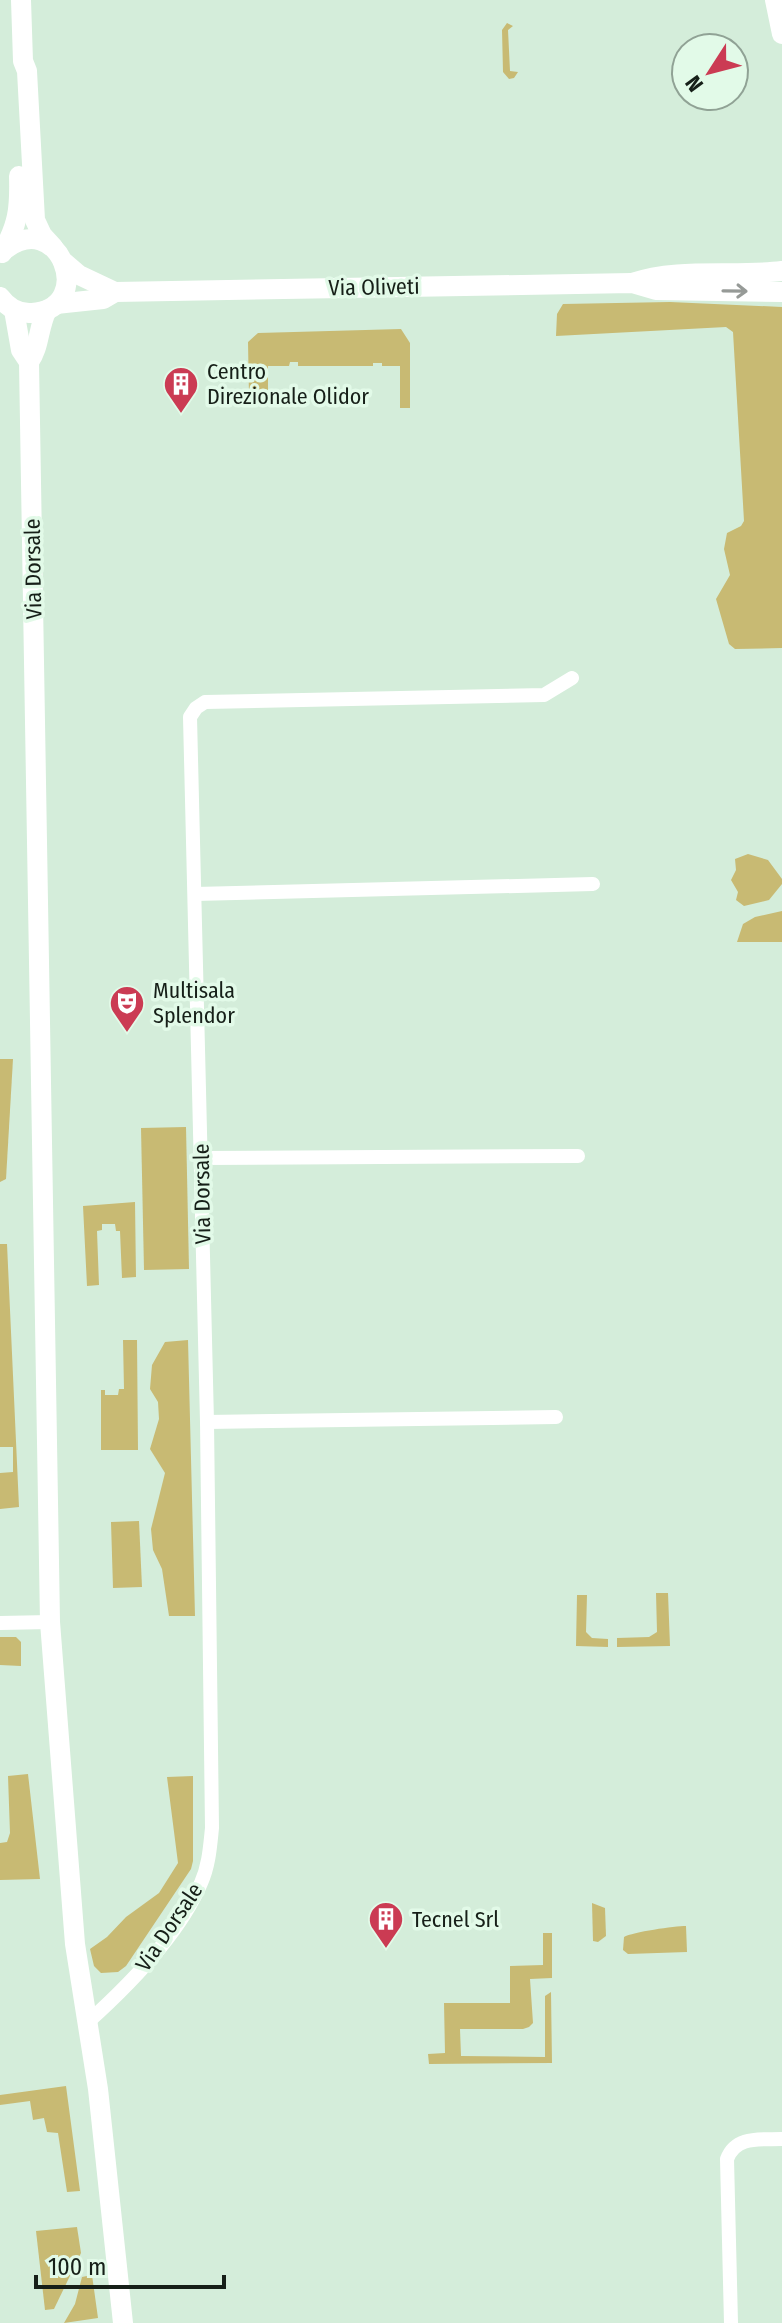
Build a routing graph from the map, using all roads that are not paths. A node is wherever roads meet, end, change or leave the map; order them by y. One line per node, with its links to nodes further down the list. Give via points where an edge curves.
1 (21, 0): 4 (street)
2 (775, 0): 3 (street)
3 (782, 34)
4 (23, 61): 5 (street, via 18,72 20,208 15,231); 6 (street, via 35,220)
5 (1, 254): 6 (street, via 32,239)
6 (59, 255): 9 (street, Via Oliveti, via 91,282); 12 (street, Via Dorsale, via 66,285)
7 (782, 271): 8 (street, Via Oliveti, via 654,275)
8 (632, 283): 9 (street, Via Oliveti); 10 (street, Via Oliveti, one-way to 10, via 656,290)
9 (115, 292): 12 (street, Via Oliveti, via 103,299)
10 (782, 292)
11 (4, 303): 12 (street, Via Oliveti, via 36,313); 13 (street, Via Dorsale)
12 (51, 307): 13 (street, Via Dorsale, via 39,325 36,352)
13 (29, 362): 21 (street, Via Dorsale)
14 (572, 678): 16 (street, Via Dorsale, via 544,695 205,702 190,717)
15 (593, 884): 16 (street)
16 (195, 894): 18 (street, Via Dorsale)
17 (578, 1156): 18 (street)
18 (202, 1158): 20 (street, Via Dorsale)
19 (556, 1417): 20 (street)
20 (207, 1422): 23 (street, Via Dorsale, via 212,1828 207,1866 173,1928 130,1984)
21 (50, 1622): 22 (street); 23 (street, Via Dorsale, via 75,1944)
22 (0, 1623)
23 (88, 2022): 25 (street, Via Dorsale)
24 (782, 2139): 26 (street, via 745,2140 727,2159)
25 (123, 2323)
26 (731, 2323)

